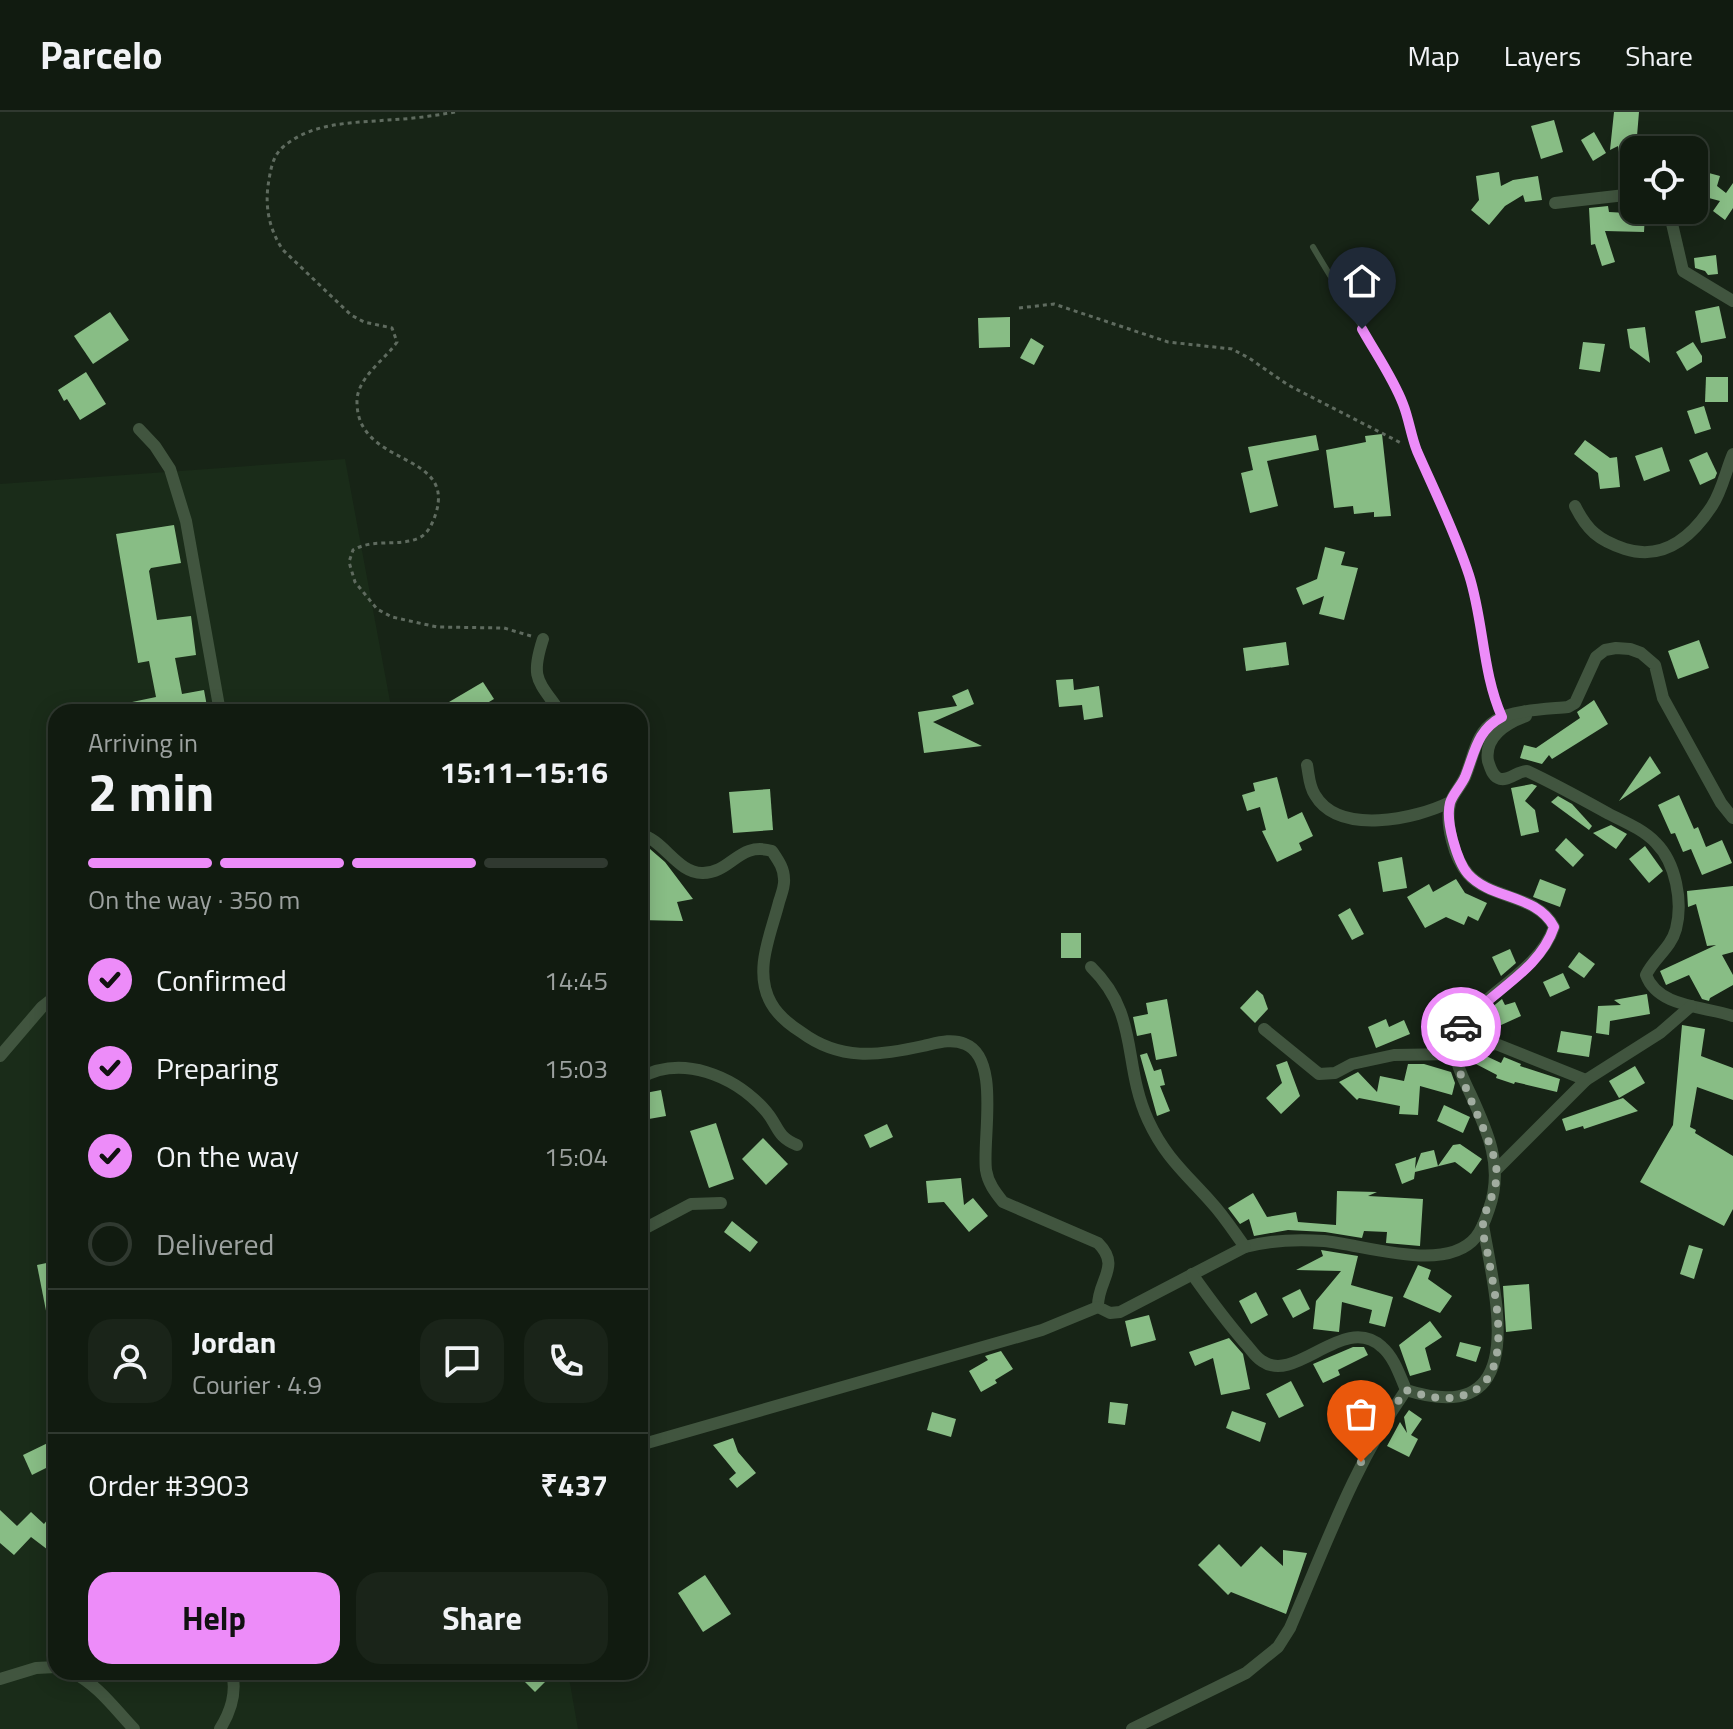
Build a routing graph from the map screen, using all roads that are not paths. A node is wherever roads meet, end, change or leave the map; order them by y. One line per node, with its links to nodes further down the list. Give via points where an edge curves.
1 (1620, 196): 2 (street)
2 (1555, 203)
3 (1672, 224): 5 (street, via 1683,271)
4 (1313, 247): 13 (lane, via 1404,406 1417,451 1469,574 1486,669)
5 (1733, 301)
6 (139, 429): 10 (street, via 170,469 186,521)
7 (1733, 454): 8 (street, via 1713,505 1665,551 1641,554 1607,543 1585,526)
8 (1575, 506)
9 (543, 639): 11 (street, via 536,677)
10 (219, 704)
11 (555, 704)
12 (1536, 712): 13 (street); 16 (street, via 1575,703 1596,657 1605,650 1641,653 1655,665 1663,698); 20 (street, via 1494,736 1487,758 1495,776 1509,779 1527,771 1659,845 1677,890 1677,928 1646,975 1658,993)
13 (1502, 717): 15 (street, via 1478,738)
14 (1307, 765): 15 (street, via 1316,797 1353,818 1413,817)
15 (1450, 802): 23 (street, via 1456,853 1468,874 1548,915 1554,927 1549,943 1531,963 1460,1028)
16 (1733, 818)
17 (648, 837): 34 (street, via 692,872 706,874 743,852 759,847 772,851 785,881 762,968 765,987 771,1004 815,1043 863,1056 949,1041 977,1053 985,1081 986,1170 992,1189 1003,1202 1098,1243 1107,1252 1110,1264)
18 (1091, 967): 32 (street, via 1116,996 1125,1017 1133,1076 1160,1144)
19 (48, 1002): 24 (street)
20 (1691, 1006): 21 (street); 26 (street, via 1660,1033)
21 (1733, 1016)
22 (1264, 1029): 23 (street, via 1319,1074 1394,1055)
23 (1456, 1054): 26 (street, via 1496,1044); 28 (street)
24 (0, 1056)
25 (648, 1073): 27 (street, via 669,1067 720,1076 754,1098 778,1133)
26 (1586, 1080): 28 (street)
27 (797, 1145)
28 (1497, 1169): 30 (street)
29 (721, 1203): 31 (street, via 691,1204)
30 (1483, 1224): 32 (street, via 1477,1237 1460,1250 1435,1256 1324,1241); 35 (street, via 1498,1334 1492,1373 1471,1392 1451,1399)
31 (648, 1227)
32 (1245, 1247): 33 (street)
33 (1192, 1274): 34 (street, via 1120,1312); 35 (street, via 1261,1361 1291,1364 1331,1344 1367,1339 1390,1355)
34 (1098, 1307): 36 (street, via 1042,1330)
35 (1406, 1390): 43 (street, via 1361,1462 1278,1647 1246,1673)
36 (648, 1443)
37 (48, 1667): 38 (street)
38 (0, 1679)
39 (83, 1680): 41 (street)
40 (234, 1680): 42 (street, via 233,1703)
41 (134, 1729)
42 (220, 1729)
43 (1132, 1729)

